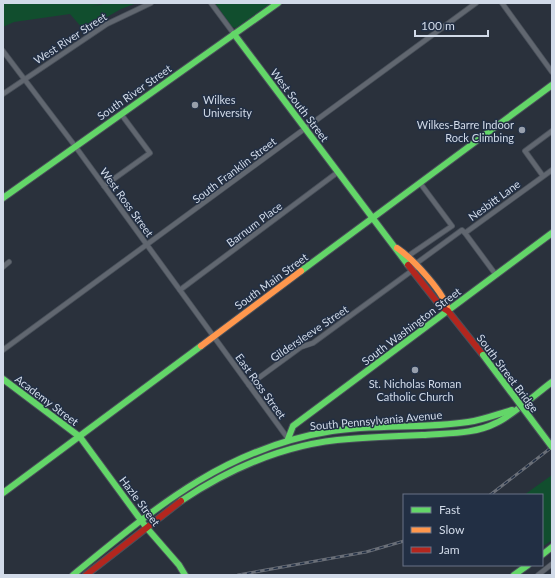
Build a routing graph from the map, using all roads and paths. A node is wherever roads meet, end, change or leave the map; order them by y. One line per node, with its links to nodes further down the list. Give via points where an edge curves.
1 (151, 3): 9 (street, West River Street, via 107,24)
2 (211, 3): 6 (street, West South Street)
3 (278, 3): 6 (main road, South River Street)
4 (476, 3): 13 (street, South Franklin Street)
5 (502, 3): 8 (street)
6 (234, 34): 12 (main road, South River Street); 13 (main road, West South Street)
7 (3, 51): 9 (street, West Ross Street)
8 (552, 72)
9 (24, 79): 11 (street, West River Street); 15 (street, West Ross Street)
10 (552, 85): 19 (main road, South Main Street)
11 (3, 94)
12 (121, 114): 15 (main road, South River Street); 20 (street, via 150,153)
13 (305, 129): 17 (main road, West South Street); 25 (street, South Franklin Street)
14 (552, 131): 18 (street, via 525,151)
15 (75, 146): 20 (street, West Ross Street); 21 (main road, South River Street)
16 (552, 170): 18 (street, Nesbitt Lane)
17 (338, 172): 22 (main road, West South Street); 32 (street, Barnum Place)
18 (543, 176): 24 (street, Nesbitt Lane)
19 (420, 183): 22 (main road, South Main Street); 27 (street, via 452,226)
20 (104, 186): 25 (street, West Ross Street)
21 (3, 198)
22 (373, 219): 26 (main road, West South Street); 34 (main road, South Main Street)
23 (552, 233): 31 (main road, South Washington Street)
24 (465, 234): 30 (street, Nesbitt Lane, via 462,230); 31 (street)
25 (148, 246): 32 (street, West Ross Street); 35 (street, South Franklin Street)
26 (395, 247): 27 (main road); 30 (main road)
27 (408, 256): 30 (main road)
28 (9, 262): 29 (street)
29 (3, 267)
30 (413, 267): 33 (main road, South Street Bridge, via 447,304); 38 (street, Gildersleeve Street, via 314,343 301,347)
31 (496, 275): 33 (main road, South Washington Street)
32 (180, 290): 34 (street, West Ross Street)
33 (448, 311): 41 (main road, South Washington Street, via 293,426); 43 (main road, South Street Bridge, bridge)
34 (214, 336): 38 (street, East Ross Street); 40 (main road, South Main Street)
35 (3, 350)
36 (3, 379): 40 (main road, Academy Street)
37 (552, 382): 39 (main road, South Pennsylvania Avenue)
38 (249, 385): 41 (street, East Ross Street)
39 (514, 410): 41 (main road, South Pennsylvania Avenue, via 470,422 338,431); 42 (main road, South Pennsylvania Avenue, via 497,423 471,431 347,439)
40 (80, 437): 44 (main road, South Main Street); 45 (main road, Hazle Street)
41 (288, 439): 42 (street, East Ross Street); 45 (main road, South Pennsylvania Avenue, via 257,449 195,480)
42 (294, 447): 46 (main road, South Pennsylvania Avenue, via 243,464 211,481)
43 (552, 447)
44 (3, 493)
45 (141, 519): 46 (main road, Hazle Street); 51 (main road, South Pennsylvania Avenue)
46 (146, 527): 52 (main road, South Pennsylvania Avenue); 53 (main road, Hazle Street)
47 (552, 547): 48 (main road)
48 (543, 554)
49 (552, 564): 55 (street)
50 (527, 566): 54 (main road)
51 (73, 575)
52 (86, 575)
53 (185, 575)
54 (514, 575)
55 (538, 575)

